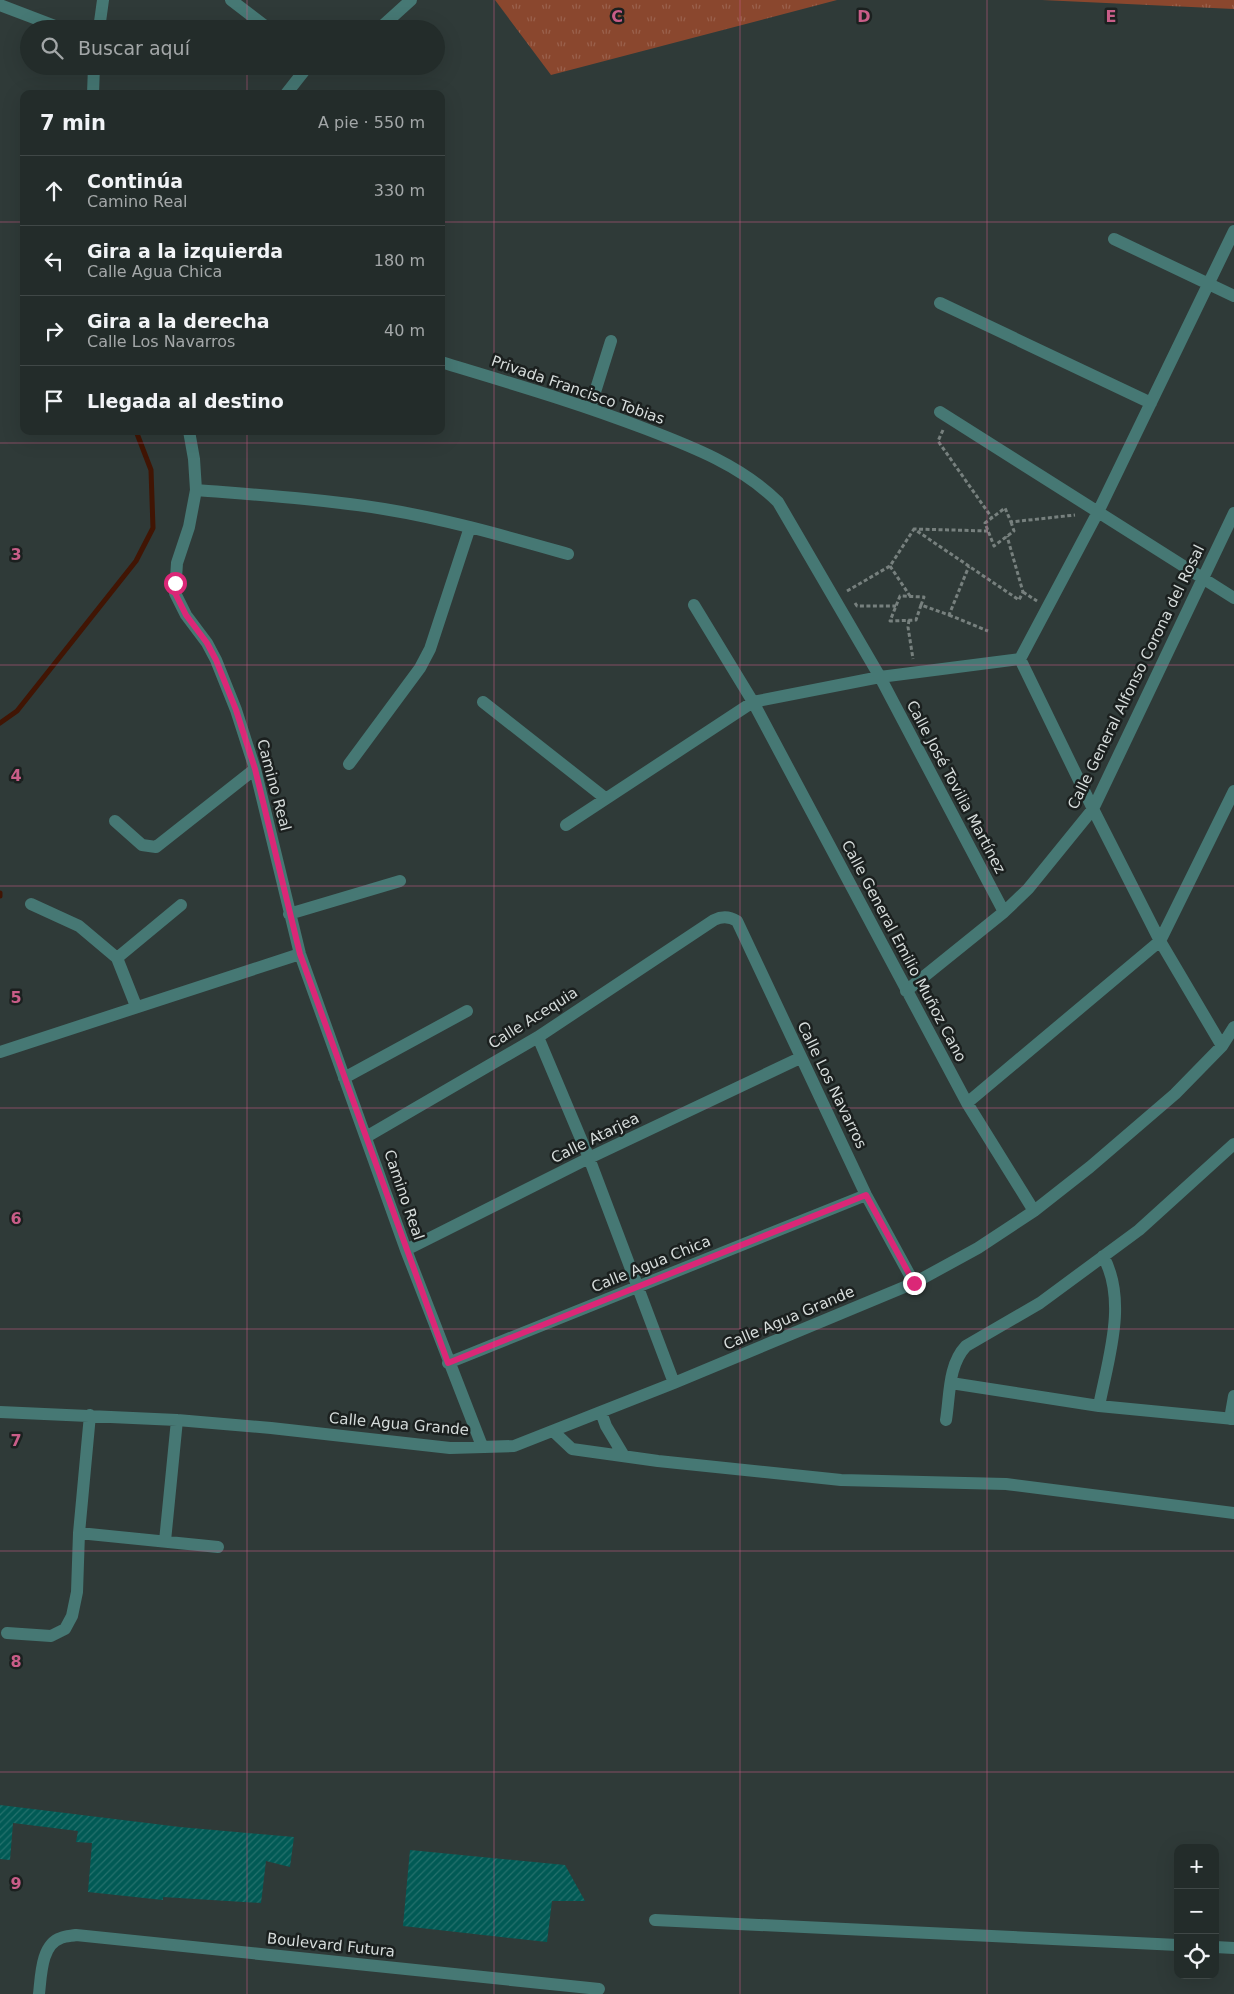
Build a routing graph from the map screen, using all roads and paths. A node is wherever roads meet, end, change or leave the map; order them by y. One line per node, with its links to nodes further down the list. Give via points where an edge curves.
1 (103, 0): 6 (street)
2 (231, 0): 7 (street)
3 (411, 0): 8 (street)
4 (0, 5): 5 (street)
5 (39, 20)
6 (100, 20)
7 (257, 20)
8 (389, 20)
9 (94, 75): 11 (street)
10 (301, 75): 12 (street)
11 (93, 90)
12 (289, 90)
13 (1234, 231): 15 (street)
14 (1114, 239): 15 (street)
15 (1209, 283): 16 (street); 20 (street)
16 (1234, 296)
17 (940, 302): 20 (street)
18 (612, 341): 21 (street)
19 (445, 363): 21 (street, Privada Francisco Tobias)
20 (1151, 402): 25 (street)
21 (590, 408): 47 (street, Privada Francisco Tobias, via 682,443 764,487 778,502)
22 (945, 416): 25 (street); 27 (path, via 938,441)
23 (190, 435): 24 (street, Camino Real)
24 (196, 490): 29 (street, via 385,509); 51 (street, Camino Real, via 177,563 175,593 216,660)
25 (1098, 512): 28 (path); 36 (street); 45 (street)
26 (1234, 513): 36 (street, Calle General Alfonso Corona del Rosal)
27 (992, 518): 28 (path, via 1005,508); 31 (path, via 985,523)
28 (1011, 522): 32 (path, via 1014,531)
29 (470, 527): 33 (street); 50 (street, via 430,649 420,668)
30 (914, 529): 31 (path); 34 (path); 35 (path)
31 (988, 531): 32 (path, via 994,546)
32 (1007, 536): 35 (path, via 1023,592 1019,600)
33 (568, 554)
34 (890, 566): 37 (path); 41 (path, via 847,591 857,606)
35 (969, 566): 42 (path)
36 (1203, 579): 38 (street); 54 (street, Calle General Alfonso Corona del Rosal)
37 (910, 596): 40 (path, via 924,597); 41 (path, via 900,596)
38 (1234, 598)
39 (694, 605): 49 (street, Calle General Emilio Muñoz Cano)
40 (920, 605): 42 (path); 43 (path, via 916,620)
41 (896, 606): 43 (path, via 890,621)
42 (949, 615): 44 (path)
43 (909, 620): 46 (path)
44 (988, 631)
45 (1020, 660): 46 (street); 54 (street)
46 (915, 672): 47 (street)
47 (880, 676): 49 (street); 60 (street, Calle José Tovilia Martínez)
48 (483, 702): 53 (street)
49 (753, 702): 53 (street); 66 (street, Calle General Emilio Muñoz Cano)
50 (349, 764)
51 (255, 769): 55 (street, via 156,847 142,844); 61 (street, Camino Real)
52 (1234, 791): 63 (street)
53 (605, 798): 56 (street)
54 (1093, 809): 60 (street, Calle General Alfonso Corona del Rosal, via 1028,889); 63 (street)
55 (115, 821)
56 (566, 825)
57 (400, 881): 61 (street)
58 (31, 904): 65 (street, via 79,926)
59 (181, 905): 65 (street)
60 (1004, 912): 66 (street, Calle General Alfonso Corona del Rosal)
61 (289, 914): 64 (street, Camino Real)
62 (714, 920): 70 (street, Calle Acequia); 73 (street, Calle Los Navarros, via 726,917 737,921)
63 (1160, 941): 71 (street); 75 (street)
64 (300, 954): 67 (street); 74 (street, Camino Real)
65 (117, 958): 67 (street)
66 (906, 991): 75 (street, Calle General Emilio Muñoz Cano)
67 (136, 1006): 72 (street)
68 (467, 1011): 74 (street)
69 (1234, 1027): 71 (street, Calle Agua Grande)
70 (538, 1037): 76 (street, Calle Acequia); 78 (street)
71 (1222, 1046): 80 (street, Calle Agua Grande, via 1175,1094)
72 (0, 1052)
73 (800, 1058): 78 (street, Calle Atarjea); 79 (street, Calle Los Navarros)
74 (344, 1078): 76 (street, Camino Real)
75 (967, 1103): 80 (street, Calle General Emilio Muñoz Cano)
76 (366, 1137): 81 (street, Camino Real)
77 (1234, 1144): 82 (street, via 1139,1230)
78 (589, 1158): 81 (street, Calle Atarjea); 84 (street)
79 (866, 1195): 83 (street, Calle Los Navarros); 84 (street, Calle Agua Chica)
80 (1034, 1211): 83 (street, Calle Agua Grande, via 978,1248)
81 (406, 1250): 85 (street, Camino Real)
82 (1103, 1256): 87 (street, via 1040,1303 966,1346 956,1359); 89 (street, via 1110,1269 1116,1303)
83 (914, 1283): 86 (street, Calle Agua Grande)
84 (638, 1286): 85 (street, Calle Agua Chica); 86 (street)
85 (448, 1363): 97 (street, Camino Real)
86 (674, 1383): 91 (street, Calle Agua Grande)
87 (951, 1383): 89 (street); 95 (street)
88 (1234, 1396): 93 (street)
89 (1100, 1406): 93 (street)
90 (0, 1412): 92 (street, Calle Agua Grande)
91 (601, 1412): 96 (street, Calle Agua Grande); 98 (street)
92 (90, 1415): 94 (street, Calle Agua Grande); 100 (street)
93 (1232, 1419)
94 (177, 1420): 97 (street, Calle Agua Grande, via 450,1448); 101 (street)
95 (946, 1420)
96 (552, 1431): 97 (street, Calle Agua Grande, via 514,1446); 98 (street, via 572,1449)
97 (482, 1446)
98 (624, 1456): 99 (street, via 841,1480 1006,1484)
99 (1234, 1513)
100 (79, 1533): 101 (street); 103 (street, via 77,1592 72,1616 65,1629 52,1636)
101 (165, 1541): 102 (street)
102 (218, 1547)
103 (7, 1633)
104 (655, 1920): 105 (street)
105 (1174, 1945)
106 (1219, 1947): 107 (street)
107 (1234, 1948)
108 (599, 1989): 109 (street, Boulevard Futura, via 76,1935 59,1938 50,1947 42,1967)
109 (38, 1994)

